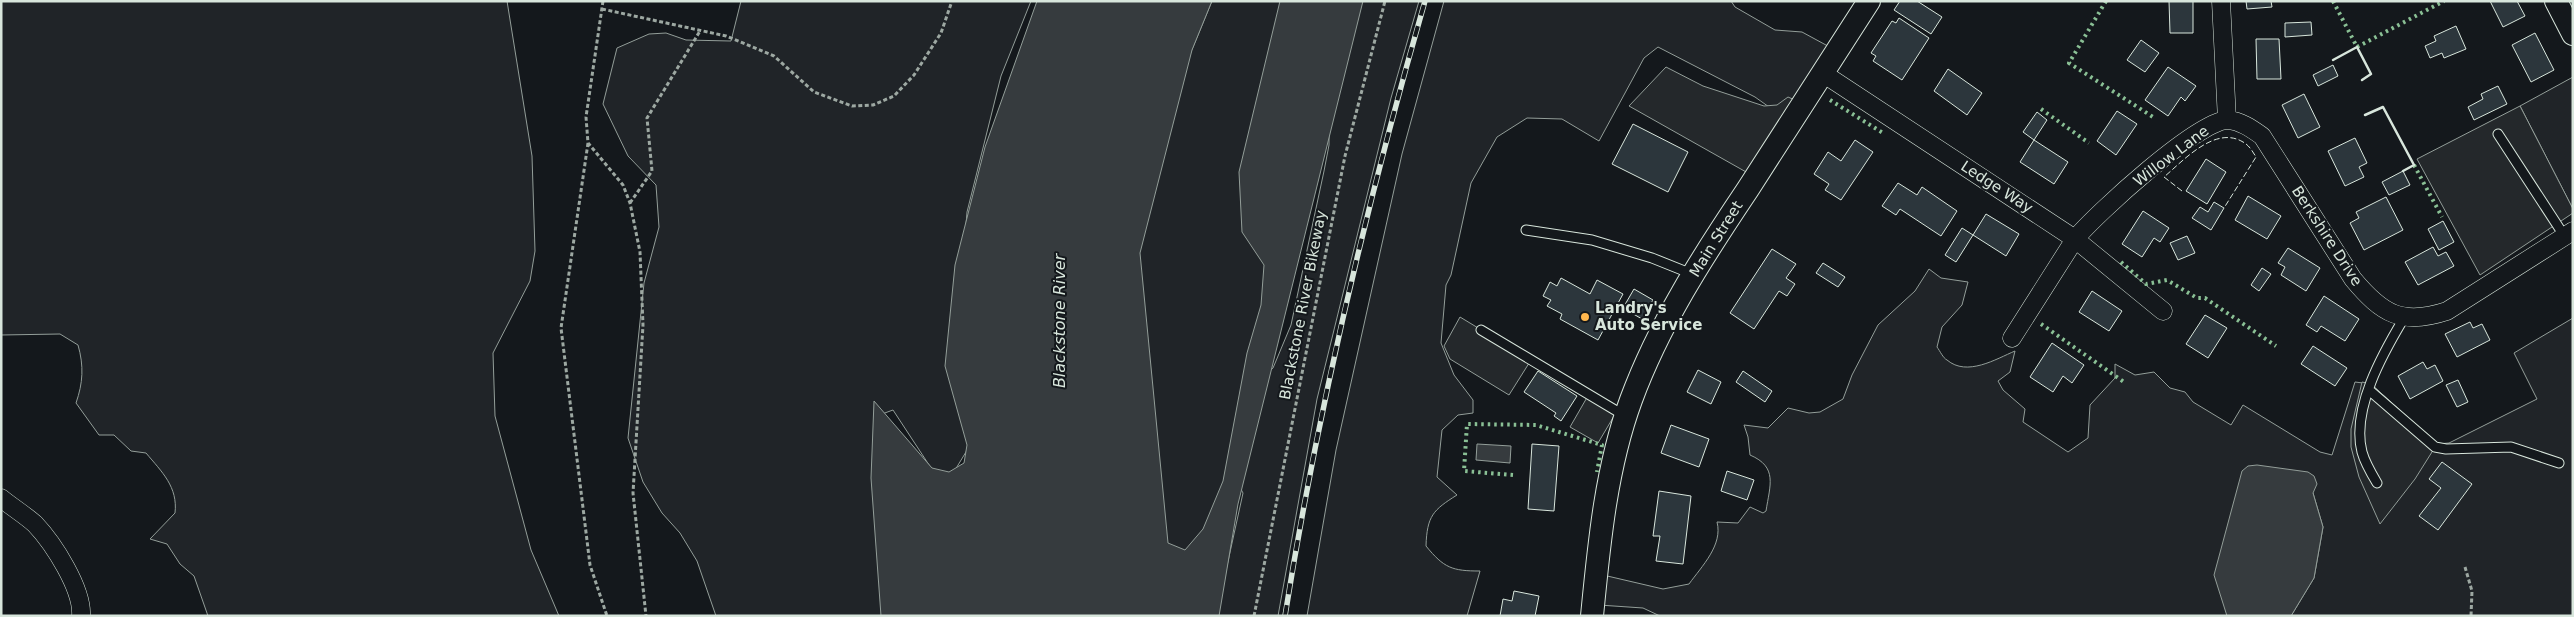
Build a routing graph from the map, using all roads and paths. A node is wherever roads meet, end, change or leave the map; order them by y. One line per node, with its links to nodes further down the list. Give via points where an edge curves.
1 (603, 1): 7 (path)
2 (952, 1): 8 (path, via 941,33 914,75 894,96 874,105 852,106 814,92 774,56 726,36)
3 (1385, 1): 32 (path, Blackstone River Bikeway, via 1345,156)
4 (1869, 1): 10 (street, Main Street)
5 (2221, 1): 11 (street, Willow Lane)
6 (2556, 1): 9 (street)
7 (602, 9): 8 (path); 13 (path, via 586,117)
8 (700, 30): 14 (path, via 647,118 652,171)
9 (2573, 34)
10 (1824, 74): 17 (street, Ledge Way); 18 (street, Main Street)
11 (2227, 120): 17 (street, Willow Lane, via 2203,129 2154,166); 20 (street, Berkshire Drive, via 2249,126 2262,136 2353,279 2383,309)
12 (2498, 134): 16 (lane)
13 (588, 142): 14 (path, via 623,185); 30 (path, via 561,328 590,565)
14 (630, 203): 31 (path, via 641,262 643,325 633,493)
15 (1526, 230): 18 (lane, via 1592,240)
16 (2569, 234): 20 (street, Berkshire Drive, via 2456,306 2430,317)
17 (2075, 239): 19 (street, Ledge Way); 22 (street)
18 (1693, 274): 24 (street, Main Street, via 1645,365)
19 (2164, 311)
20 (2404, 318): 23 (lane, via 2384,350)
21 (1481, 330): 24 (lane)
22 (2012, 338)
23 (2368, 390): 25 (lane, via 2435,447 2446,450 2511,447); 26 (lane, via 2360,428 2362,450)
24 (1626, 416): 33 (street, Main Street, via 1610,483)
25 (2559, 463)
26 (2377, 483)
27 (1, 498): 29 (street, via 34,524 58,555 73,584)
28 (2465, 567): 34 (path, via 2472,591)
29 (81, 616)
30 (607, 616)
31 (646, 616)
32 (1254, 616)
33 (1592, 616)
34 (2471, 616)

